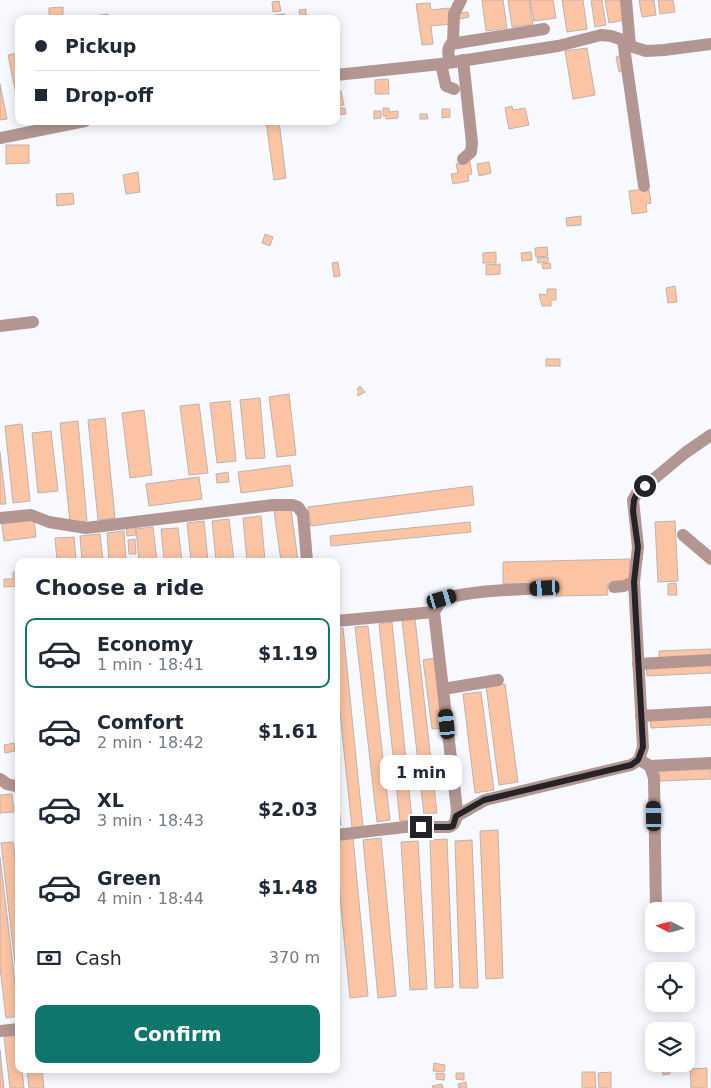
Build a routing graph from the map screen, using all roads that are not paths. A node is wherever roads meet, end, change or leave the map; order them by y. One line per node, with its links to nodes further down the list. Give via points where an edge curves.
1 (462, 0): 4 (street, via 454,14)
2 (626, 0): 5 (street)
3 (544, 29): 4 (street)
4 (454, 43): 8 (street, via 448,47)
5 (627, 43): 6 (street, via 646,51); 7 (street, via 601,35 558,46); 14 (street)
6 (711, 44)
7 (463, 60): 8 (street); 13 (street, via 472,143 471,152)
8 (446, 63): 9 (street); 10 (street, via 446,86)
9 (340, 75)
10 (454, 89)
11 (65, 125): 12 (street)
12 (0, 138)
13 (463, 158)
14 (644, 186)
15 (34, 322): 16 (street)
16 (0, 326)
17 (711, 435): 22 (street, via 637,493 634,500 638,547)
18 (0, 518): 20 (street, via 26,514 49,522 86,528 220,510 293,505 303,514)
19 (683, 535): 21 (street)
20 (307, 558)
21 (711, 559)
22 (634, 582): 23 (street); 28 (street)
23 (614, 587)
24 (545, 588): 25 (street, via 453,596 442,599)
25 (434, 612): 26 (street); 30 (street)
26 (340, 621)
27 (711, 660): 28 (street)
28 (638, 664): 32 (street)
29 (498, 680): 30 (street)
30 (443, 689): 37 (street)
31 (711, 712): 32 (street)
32 (641, 716): 33 (street)
33 (644, 763): 34 (street); 37 (street, via 484,800); 39 (street, via 654,778)
34 (711, 763)
35 (0, 779): 36 (street)
36 (15, 786)
37 (456, 816): 38 (street, via 453,826 449,827 406,827)
38 (340, 835)
39 (656, 902)
40 (15, 1029): 41 (street)
41 (0, 1031)

